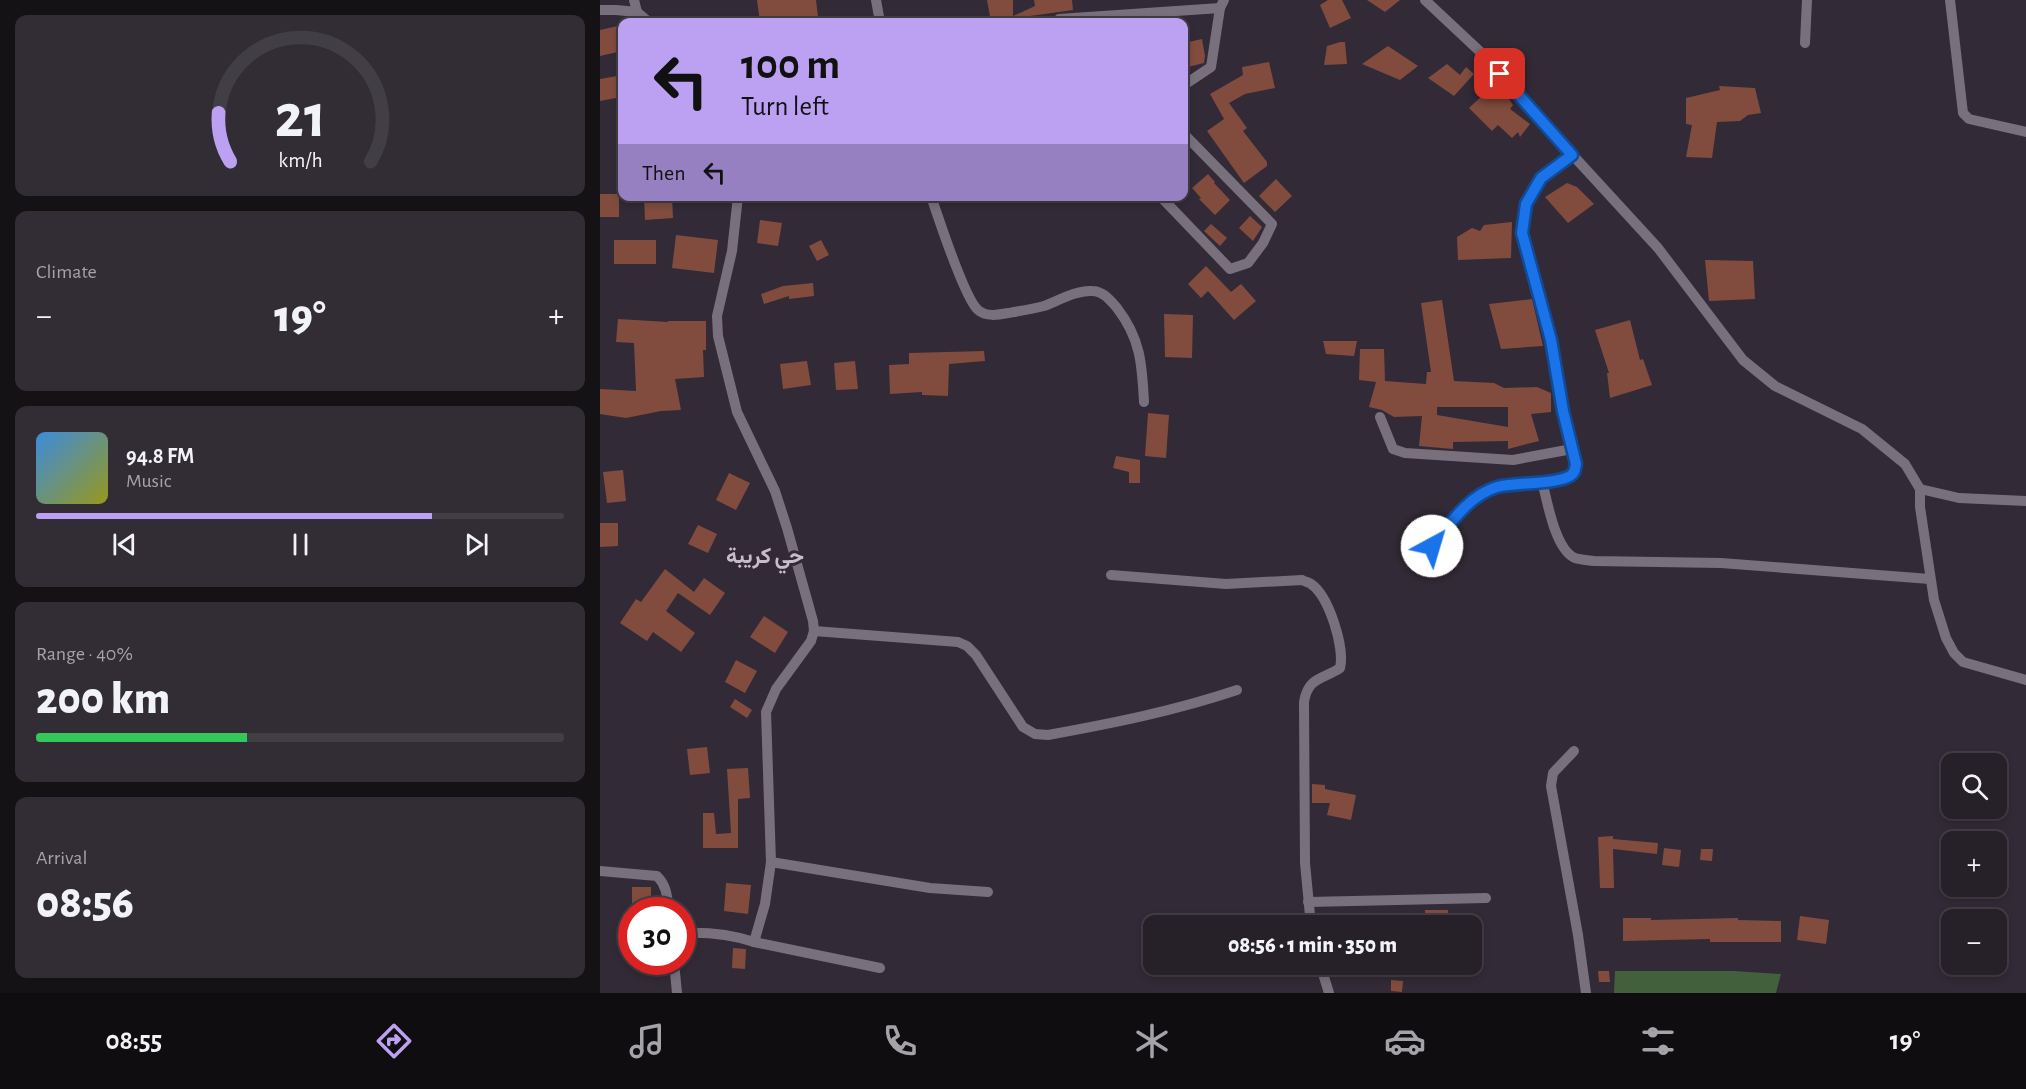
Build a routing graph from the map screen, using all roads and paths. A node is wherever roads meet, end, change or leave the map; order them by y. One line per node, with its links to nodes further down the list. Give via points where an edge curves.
1 (634, 0): 8 (street)
2 (876, 0): 10 (street)
3 (1425, 0): 16 (street, via 1489,60)
4 (1807, 0): 12 (street)
5 (1950, 0): 14 (street, via 1963,113 1969,119)
6 (1222, 4): 11 (street); 13 (street, via 1211,67)
7 (600, 10): 8 (street)
8 (637, 12): 9 (street)
9 (644, 18)
10 (879, 18)
11 (1070, 18)
12 (1805, 43)
13 (1188, 82)
14 (2026, 132)
15 (1188, 138): 19 (street, via 1272,224 1248,263 1230,269)
16 (1572, 155): 22 (street, via 1541,178 1526,204 1522,233 1551,340); 24 (street, via 1658,248 1743,360 1775,386 1862,429 1905,464)
17 (737, 201): 29 (street, via 732,251 717,316 718,336 737,412 775,491 787,528)
18 (933, 201): 20 (street, via 965,286 980,312 1000,315 1090,290 1110,300 1134,333 1141,358)
19 (1165, 201)
20 (1144, 402)
21 (1380, 417): 22 (street, via 1393,449 1405,453 1513,460)
22 (1572, 449): 23 (street, via 1576,464 1572,475)
23 (1542, 481): 26 (street, via 1495,488 1478,496); 28 (street, via 1557,533 1574,558 1721,563)
24 (1920, 489): 25 (street, via 1959,498); 28 (street)
25 (2026, 501)
26 (1432, 546)
27 (1111, 575): 38 (street, via 1227,584 1302,580 1318,592 1336,628 1342,661 1340,668 1311,684 1304,702)
28 (1930, 579): 30 (street, via 1954,653 1963,662)
29 (814, 632): 31 (street, via 958,642 967,646 1023,727 1035,734 1048,735 1137,718); 33 (street, via 765,712)
30 (2026, 680)
31 (1237, 690)
32 (1574, 751): 47 (street, via 1553,773 1551,786)
33 (771, 862): 35 (street, via 930,888); 41 (street)
34 (600, 871): 36 (street, via 657,876)
35 (988, 892)
36 (667, 897)
37 (1486, 898): 38 (street)
38 (1308, 902): 39 (street)
39 (1310, 915)
40 (696, 933): 41 (street)
41 (754, 942): 42 (street)
42 (880, 968)
43 (675, 975): 45 (street)
44 (1323, 975): 46 (street)
45 (677, 993)
46 (1329, 993)
47 (1586, 993)

